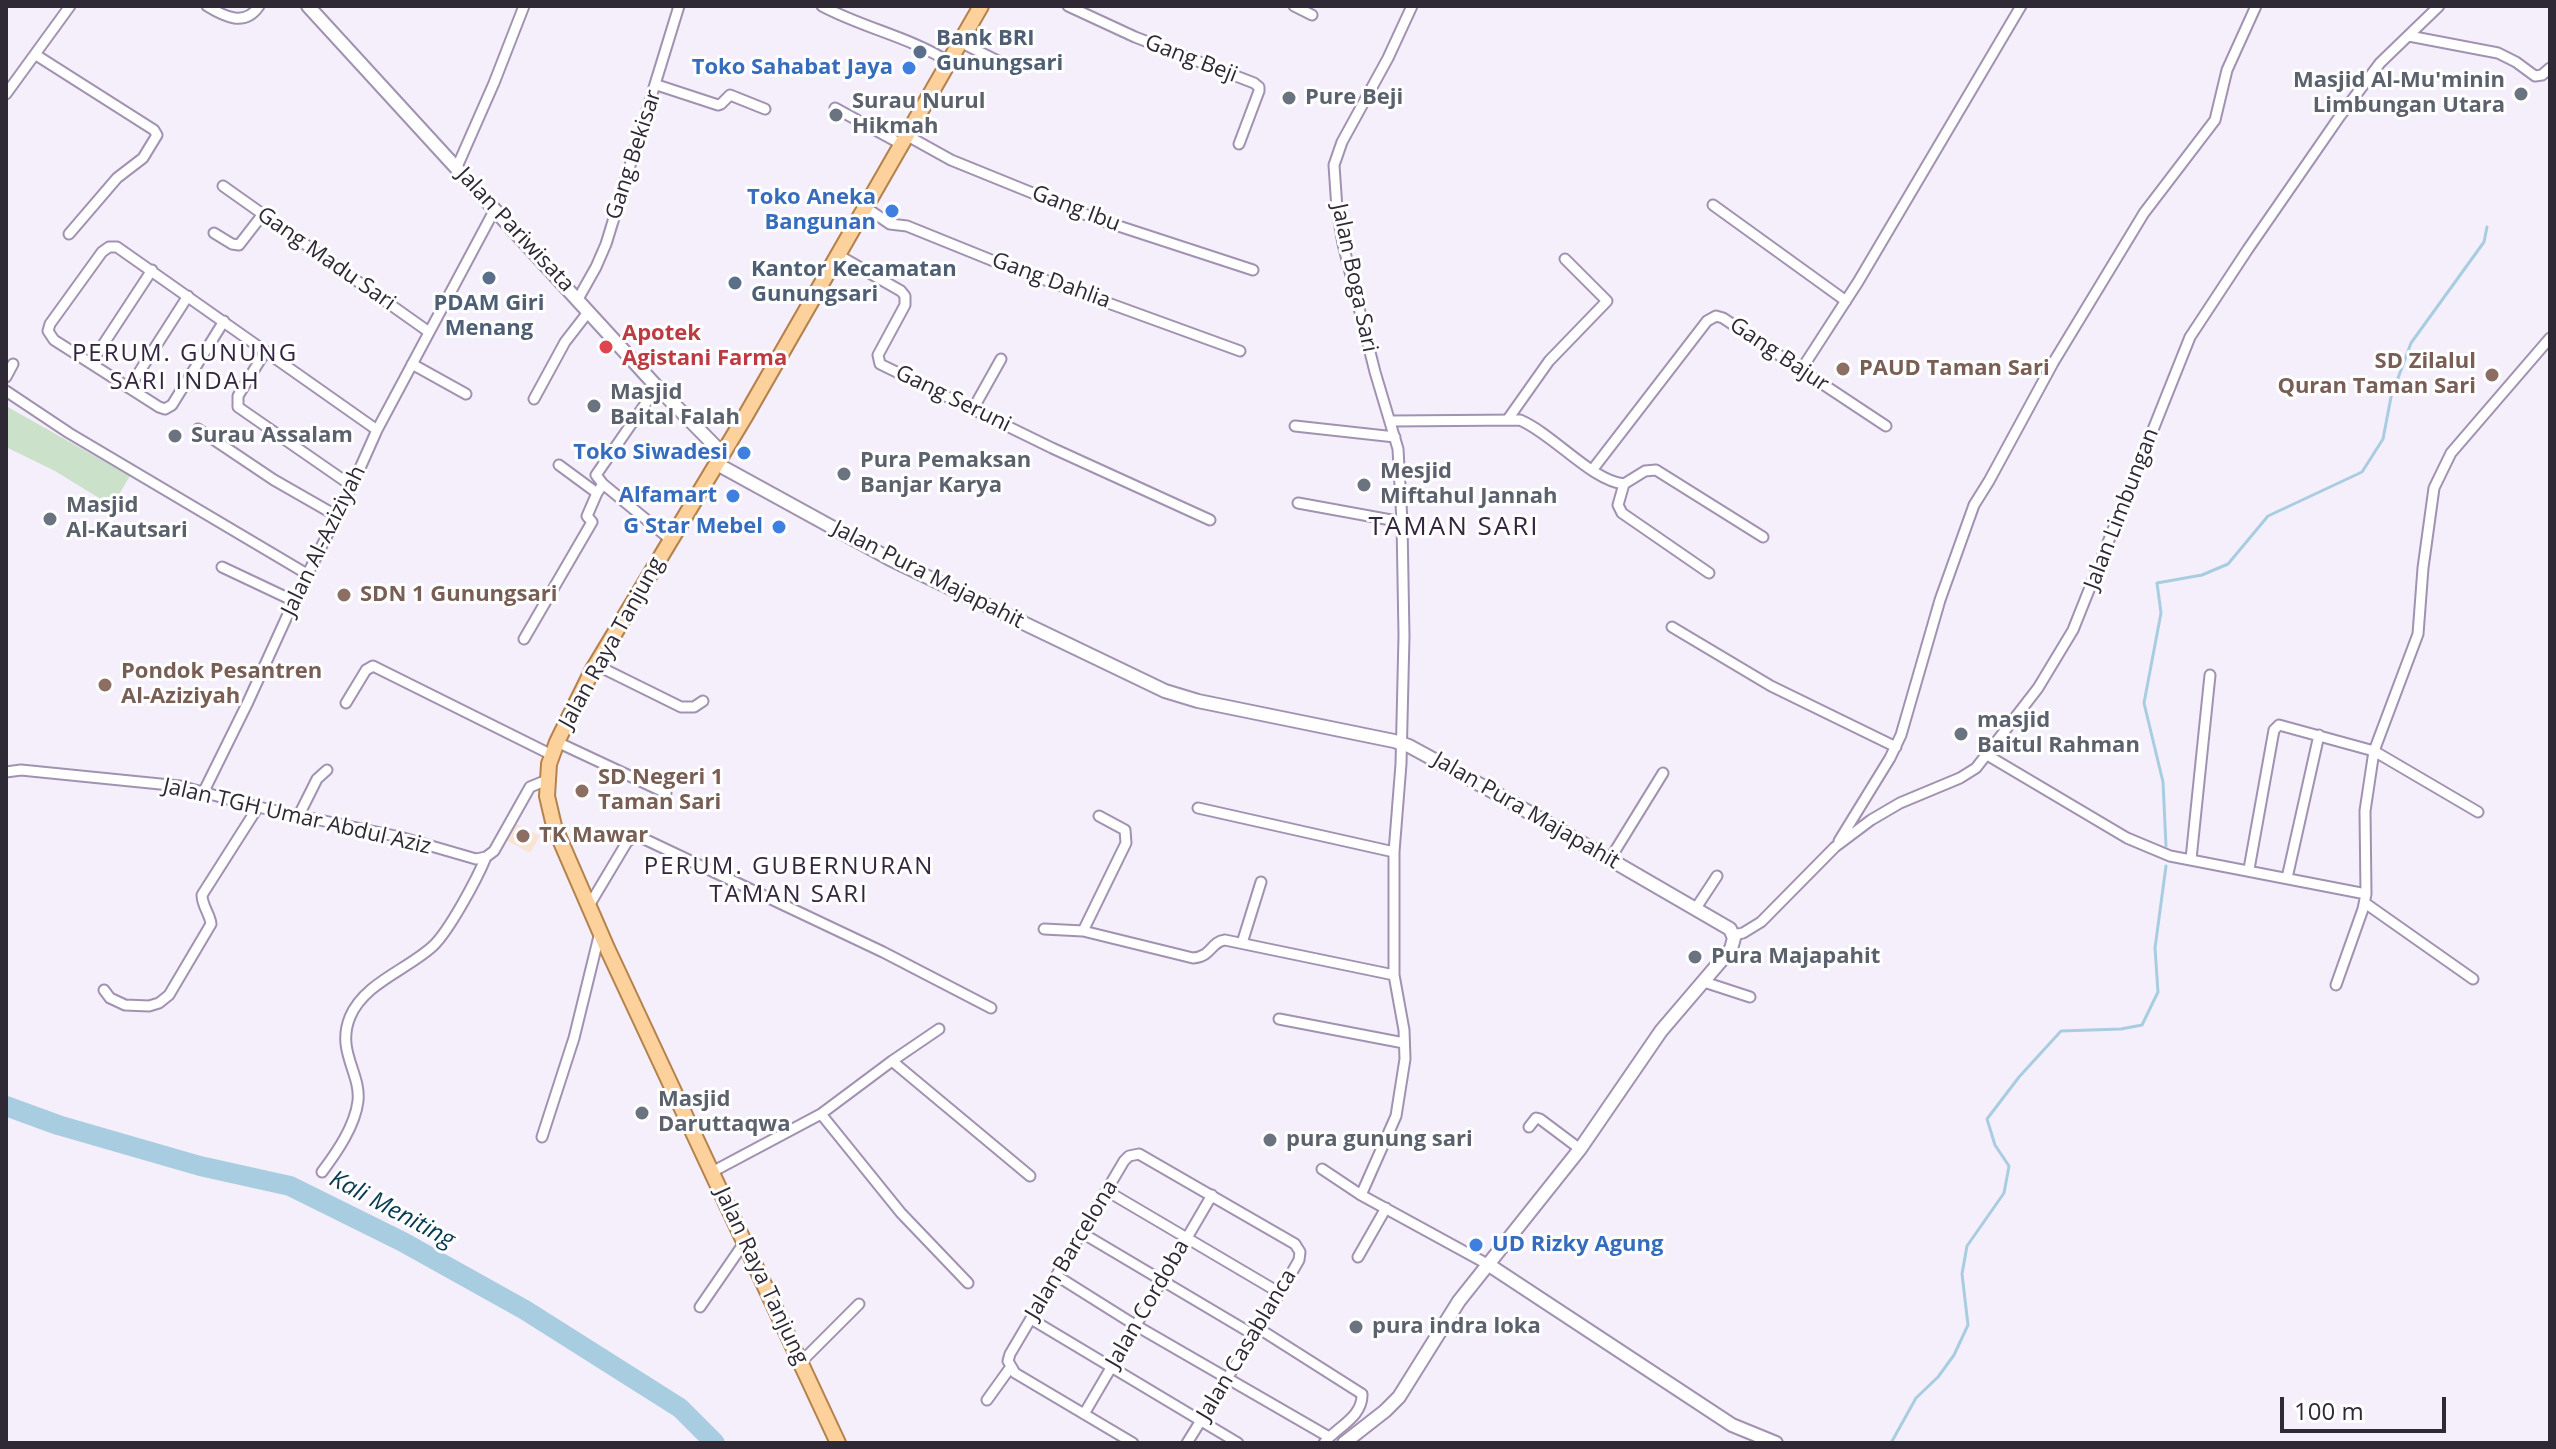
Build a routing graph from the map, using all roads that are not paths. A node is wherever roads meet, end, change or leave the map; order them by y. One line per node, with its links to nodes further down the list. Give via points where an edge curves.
1 (207, 6): 2 (street, via 239,19)
2 (259, 6)
3 (308, 6): 28 (street, Jalan Pariwisata)
4 (524, 6): 28 (street)
5 (679, 6): 22 (street, Gang Bekisar)
6 (822, 6): 19 (street)
7 (981, 6): 17 (main road, Jalan Raya Tanjung)
8 (1068, 6): 27 (street, Gang Beji, via 1259,87)
9 (1294, 6): 15 (street)
10 (1412, 6): 62 (street, Jalan Boga Sari, via 1334,165 1343,244)
11 (2021, 6): 42 (street)
12 (2256, 6): 92 (street, via 2227,70 2215,120 2144,213 1974,505)
13 (2439, 6): 16 (street, Jalan Limbungan)
14 (64, 8): 18 (street)
15 (1312, 15)
16 (2409, 36): 21 (street, via 2488,50 2535,76); 95 (street, Jalan Limbungan, via 2380,63 2340,116 2190,337 2073,630 2051,670)
17 (960, 42): 19 (main road, Jalan Raya Tanjung); 20 (street)
18 (36, 55): 23 (street); 35 (street, via 157,135 143,158 117,178)
19 (949, 62): 26 (main road, Jalan Raya Tanjung)
20 (1000, 62)
21 (2550, 68)
22 (657, 85): 25 (street, via 713,104 730,95); 41 (street, Gang Bekisar, via 606,244)
23 (6, 94)
24 (835, 108): 26 (street, Gang Ibu)
25 (765, 109)
26 (903, 139): 31 (main road, Jalan Raya Tanjung); 39 (street, Gang Ibu, via 1094,218)
27 (1239, 144)
28 (457, 167): 32 (street, Jalan Pariwisata)
29 (223, 186): 33 (street, Gang Madu Sari)
30 (1713, 205): 42 (street)
31 (865, 207): 36 (main road, Jalan Raya Tanjung); 47 (street, Gang Dahlia, via 892,225)
32 (495, 209): 41 (street, Jalan Pariwisata); 45 (street, Jalan Al-Aziziyah)
33 (263, 214): 34 (street, via 239,245); 45 (street, Gang Madu Sari)
34 (214, 233)
35 (69, 234)
36 (838, 255): 60 (street, Gang Seruni, via 905,296 878,355 880,364); 68 (main road, Jalan Raya Tanjung)
37 (1565, 259): 61 (street, via 1607,301 1549,361)
38 (152, 270): 40 (street); 50 (street); 50 (street, via 111,246 49,326 54,340)
39 (1253, 270)
40 (188, 296): 44 (street); 56 (street)
41 (578, 299): 43 (street, Jalan Pariwisata)
42 (1846, 301): 53 (street)
43 (589, 311): 55 (street, Jalan Pariwisata); 59 (street)
44 (224, 321): 48 (street); 56 (street, via 172,405 159,407)
45 (429, 332): 52 (street, Jalan Al-Aziziyah)
46 (2550, 338): 94 (street, via 2451,453 2438,476 2418,634)
47 (1240, 351)
48 (265, 352): 66 (street); 72 (street, via 238,396 238,407)
49 (1001, 359): 60 (street)
50 (91, 363): 56 (street)
51 (13, 364): 54 (street)
52 (412, 364): 58 (street); 66 (street, Jalan Al-Aziziyah)
53 (1801, 370): 64 (street, Gang Bajur); 70 (street, Gang Bajur, via 1723,318 1710,318)
54 (6, 377)
55 (657, 387): 68 (street, Jalan Pariwisata); 73 (street, via 596,475 604,482)
56 (129, 388)
57 (6, 391): 82 (street)
58 (466, 394)
59 (534, 399)
60 (973, 409): 76 (street, Gang Seruni)
61 (1508, 419): 62 (street); 70 (street, via 1535,427)
62 (1391, 421): 67 (street, Jalan Boga Sari)
63 (1295, 426): 67 (street)
64 (1886, 426)
65 (198, 429): 75 (street)
66 (377, 430): 72 (street, Jalan Al-Aziziyah)
67 (1395, 437): 77 (street, Jalan Boga Sari)
68 (720, 459): 79 (main road, Jalan Raya Tanjung); 91 (street, Jalan Pura Majapahit, via 890,559 1165,691)
69 (559, 465): 73 (street)
70 (1593, 469): 71 (street)
71 (1624, 484): 78 (street, via 1656,470); 81 (street, via 1618,505 1622,513)
72 (352, 486): 75 (street, Jalan Al-Aziziyah)
73 (600, 488): 79 (street); 85 (street, via 587,516 592,522)
74 (1298, 503): 77 (street)
75 (337, 516): 82 (street, Jalan Al-Aziziyah)
76 (1210, 520)
77 (1402, 522): 91 (street, Jalan Boga Sari)
78 (1763, 537)
79 (671, 540): 86 (main road, Jalan Raya Tanjung)
80 (222, 567): 83 (street)
81 (1709, 573)
82 (307, 574): 83 (street, Jalan Al-Aziziyah)
83 (294, 601): 100 (street, Jalan Al-Aziziyah)
84 (1672, 627): 92 (street, via 1771,686)
85 (524, 639)
86 (596, 665): 88 (street, via 681,707); 93 (main road, Jalan Raya Tanjung)
87 (2210, 675): 111 (street)
88 (703, 701)
89 (346, 703): 93 (street, via 373,666)
90 (2319, 735): 94 (street); 112 (street, via 2279,725 2274,730); 114 (street)
91 (1401, 743): 108 (street, Jalan Boga Sari); 110 (street, Jalan Pura Majapahit)
92 (1896, 747): 107 (street)
93 (555, 748): 99 (main road, Jalan Raya Tanjung); 101 (street)
94 (2374, 751): 104 (street); 116 (street, via 2365,811)
95 (1987, 755): 107 (street, Jalan Limbungan, via 1968,774 1900,803); 111 (street, via 2141,845)
96 (327, 770): 105 (street)
97 (6, 772): 100 (street, Jalan TGH Umar Abdul Aziz)
98 (1663, 773): 110 (street)
99 (547, 780): 109 (street, via 530,787); 117 (main road, Jalan Raya Tanjung, via 550,816)
100 (204, 791): 102 (street, Jalan TGH Umar Abdul Aziz)
101 (666, 793)
102 (258, 807): 105 (street, Jalan TGH Umar Abdul Aziz); 128 (street, via 202,895 211,924 169,995 152,1005 125,1005)
103 (1198, 808): 108 (street)
104 (2478, 812)
105 (299, 815): 109 (street, Jalan TGH Umar Abdul Aziz, via 473,859)
106 (1099, 816): 120 (street, via 1125,830 1126,843)
107 (1835, 847): 122 (street, Jalan Limbungan, via 1761,922)
108 (1394, 852): 124 (street, Jalan Boga Sari)
109 (486, 857): 140 (street, via 436,944 364,996 350,1016 345,1034 358,1101 344,1138)
110 (1610, 859): 118 (street, Jalan Pura Majapahit)
111 (2191, 859): 112 (street)
112 (2249, 869): 114 (street)
113 (1717, 876): 118 (street)
114 (2287, 878): 116 (street)
115 (1261, 882): 123 (street)
116 (2366, 898): 125 (street); 127 (street)
117 (590, 904): 121 (main road, Jalan Raya Tanjung); 130 (street, via 626,843 640,837)
118 (1696, 908): 122 (street, Jalan Pura Majapahit)
119 (1044, 929): 120 (street)
120 (1083, 931): 123 (street, via 1193,958 1209,953 1221,940)
121 (600, 932): 137 (street); 141 (main road, Jalan Raya Tanjung)
122 (1733, 935): 126 (street, via 1731,949)
123 (1242, 943): 124 (street)
124 (1394, 975): 133 (street, Jalan Boga Sari)
125 (2473, 979)
126 (1704, 982): 129 (street); 138 (street, via 1651,1045)
127 (2336, 985)
128 (104, 990)
129 (1750, 997)
130 (991, 1008)
131 (1279, 1019): 133 (street)
132 (939, 1029): 134 (street)
133 (1404, 1043): 145 (street, Jalan Boga Sari, via 1396,1116)
134 (892, 1061): 135 (street); 142 (street)
135 (821, 1114): 141 (street); 153 (street, via 901,1213)
136 (1529, 1127): 138 (street, via 1540,1119)
137 (542, 1137)
138 (1580, 1149): 151 (street)
139 (1322, 1169): 145 (street)
140 (322, 1172)
141 (712, 1172): 149 (main road, Jalan Raya Tanjung)
142 (1030, 1176)
143 (1107, 1191): 144 (street, Jalan Barcelona, via 1127,1157 1137,1154); 147 (street, Jalan Barcelona); 148 (street)
144 (1212, 1195): 148 (street, Jalan Cordoba); 155 (street, Jalan Casablanca, via 1297,1246 1300,1258)
145 (1361, 1195): 146 (street)
146 (1386, 1208): 150 (street); 151 (street)
147 (1082, 1233): 152 (street, Jalan Barcelona); 154 (street)
148 (1186, 1238): 154 (street, Jalan Cordoba); 155 (street)
149 (744, 1243): 157 (street); 161 (main road, Jalan Raya Tanjung)
150 (1358, 1257)
151 (1489, 1265): 173 (street, via 1459,1301 1399,1397); 174 (street, via 1725,1420)
152 (1057, 1276): 158 (street, Jalan Barcelona); 159 (street)
153 (968, 1283)
154 (1167, 1284): 159 (street, Jalan Cordoba); 160 (street)
155 (1280, 1293): 160 (street, Jalan Casablanca)
156 (859, 1304): 161 (street)
157 (700, 1307)
158 (1031, 1319): 162 (street, Jalan Barcelona); 163 (street)
159 (1135, 1325): 163 (street, Jalan Cordoba); 164 (street)
160 (1256, 1332): 164 (street, Jalan Casablanca); 168 (street, via 1359,1391 1363,1398 1357,1411)
161 (802, 1361): 169 (main road, Jalan Raya Tanjung)
162 (1009, 1363): 165 (street, Jalan Barcelona); 166 (street)
163 (1111, 1367): 166 (street, Jalan Cordoba); 167 (street)
164 (1227, 1378): 167 (street, Jalan Casablanca); 168 (street)
165 (987, 1400)
166 (1084, 1414): 170 (street)
167 (1204, 1423): 171 (street, Jalan Casablanca); 172 (street)
168 (1326, 1440)
169 (838, 1443)
170 (1133, 1443)
171 (1187, 1443)
172 (1238, 1443)
173 (1344, 1443)
174 (1776, 1443)

